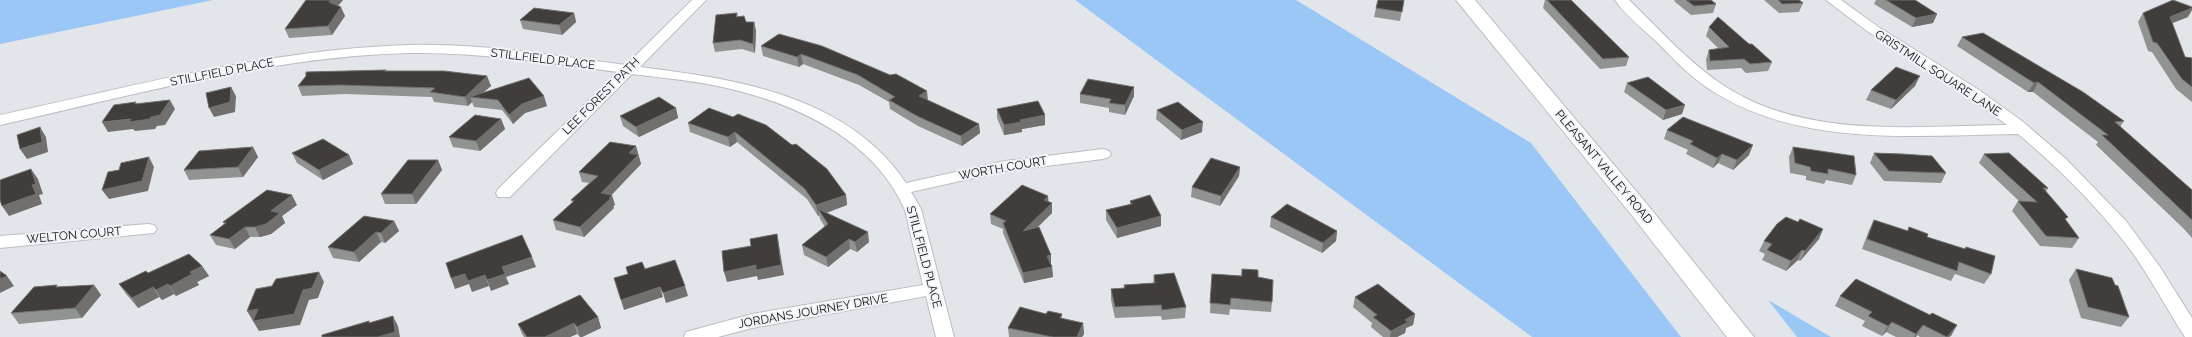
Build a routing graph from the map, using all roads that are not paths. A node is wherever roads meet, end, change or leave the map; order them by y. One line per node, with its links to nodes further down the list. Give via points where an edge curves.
1 (699, 0): 5 (street, LEE FOREST PATH)
2 (1465, 0): 17 (main road, PLEASANT VALLEY ROAD)
3 (1622, 0): 7 (street, via 1697,72 1722,91 1780,116 1822,126 1846,128)
4 (1833, 0): 7 (street, GRISTMILL SQUARE LANE, via 1875,31 1959,83)
5 (628, 69): 6 (street, STILLFIELD PLACE, via 448,49 344,52 229,70); 9 (street, STILLFIELD PLACE, via 732,84 796,104 831,121 859,141 891,172); 10 (street, LEE FOREST PATH)
6 (0, 120)
7 (2021, 130): 14 (street, GRISTMILL SQUARE LANE, via 2092,194 2128,236 2154,271)
8 (1103, 154): 9 (street, WORTH COURT, via 1005,166)
9 (903, 189): 13 (street, STILLFIELD PLACE, via 913,209)
10 (504, 193)
11 (148, 229): 12 (street, WELTON COURT)
12 (0, 242)
13 (933, 289): 15 (street, JORDANS JOURNEY DRIVE, via 752,321); 16 (street, STILLFIELD PLACE)
14 (2192, 333)
15 (693, 337)
16 (945, 337)
17 (1741, 337)

